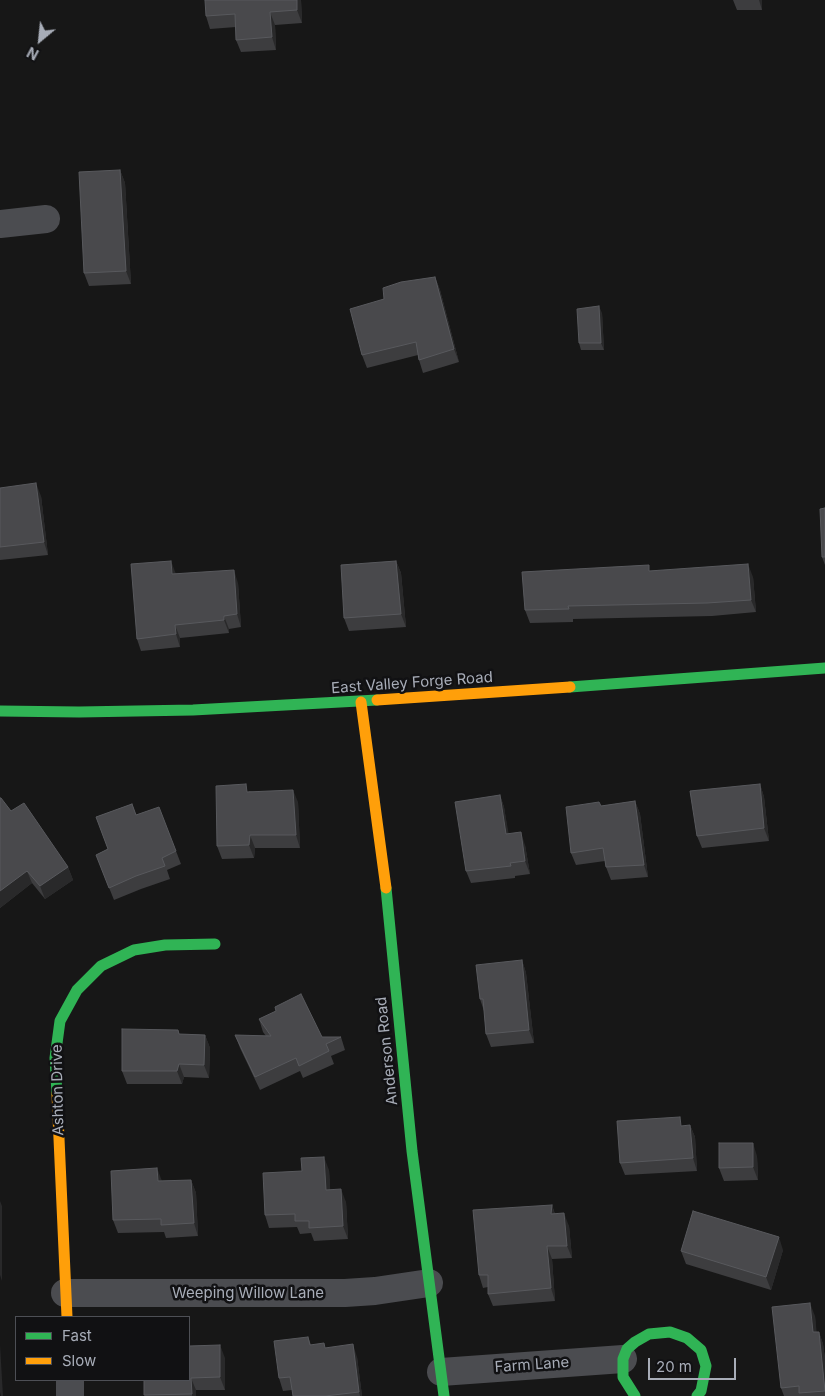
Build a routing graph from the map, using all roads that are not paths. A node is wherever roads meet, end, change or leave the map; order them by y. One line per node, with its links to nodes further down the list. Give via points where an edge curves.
1 (46, 219): 2 (street)
2 (0, 224)
3 (825, 668): 4 (street, East Valley Forge Road)
4 (362, 702): 5 (street, East Valley Forge Road, via 194,710); 7 (street, Anderson Road)
5 (0, 711)
6 (215, 944): 8 (street, Ashton Drive, via 164,944 134,950 101,966 77,990 60,1021 55,1058)
7 (429, 1283): 8 (street, Weeping Willow Lane, via 345,1293); 11 (street, Anderson Road)
8 (66, 1305)
9 (623, 1359): 11 (street, Farm Lane); 13 (street, via 623,1377); 14 (street, via 627,1349 649,1334 670,1332 687,1338 701,1350 706,1366)
10 (70, 1381): 12 (street)
11 (442, 1384)
12 (70, 1396)
13 (634, 1396)
14 (697, 1396)

